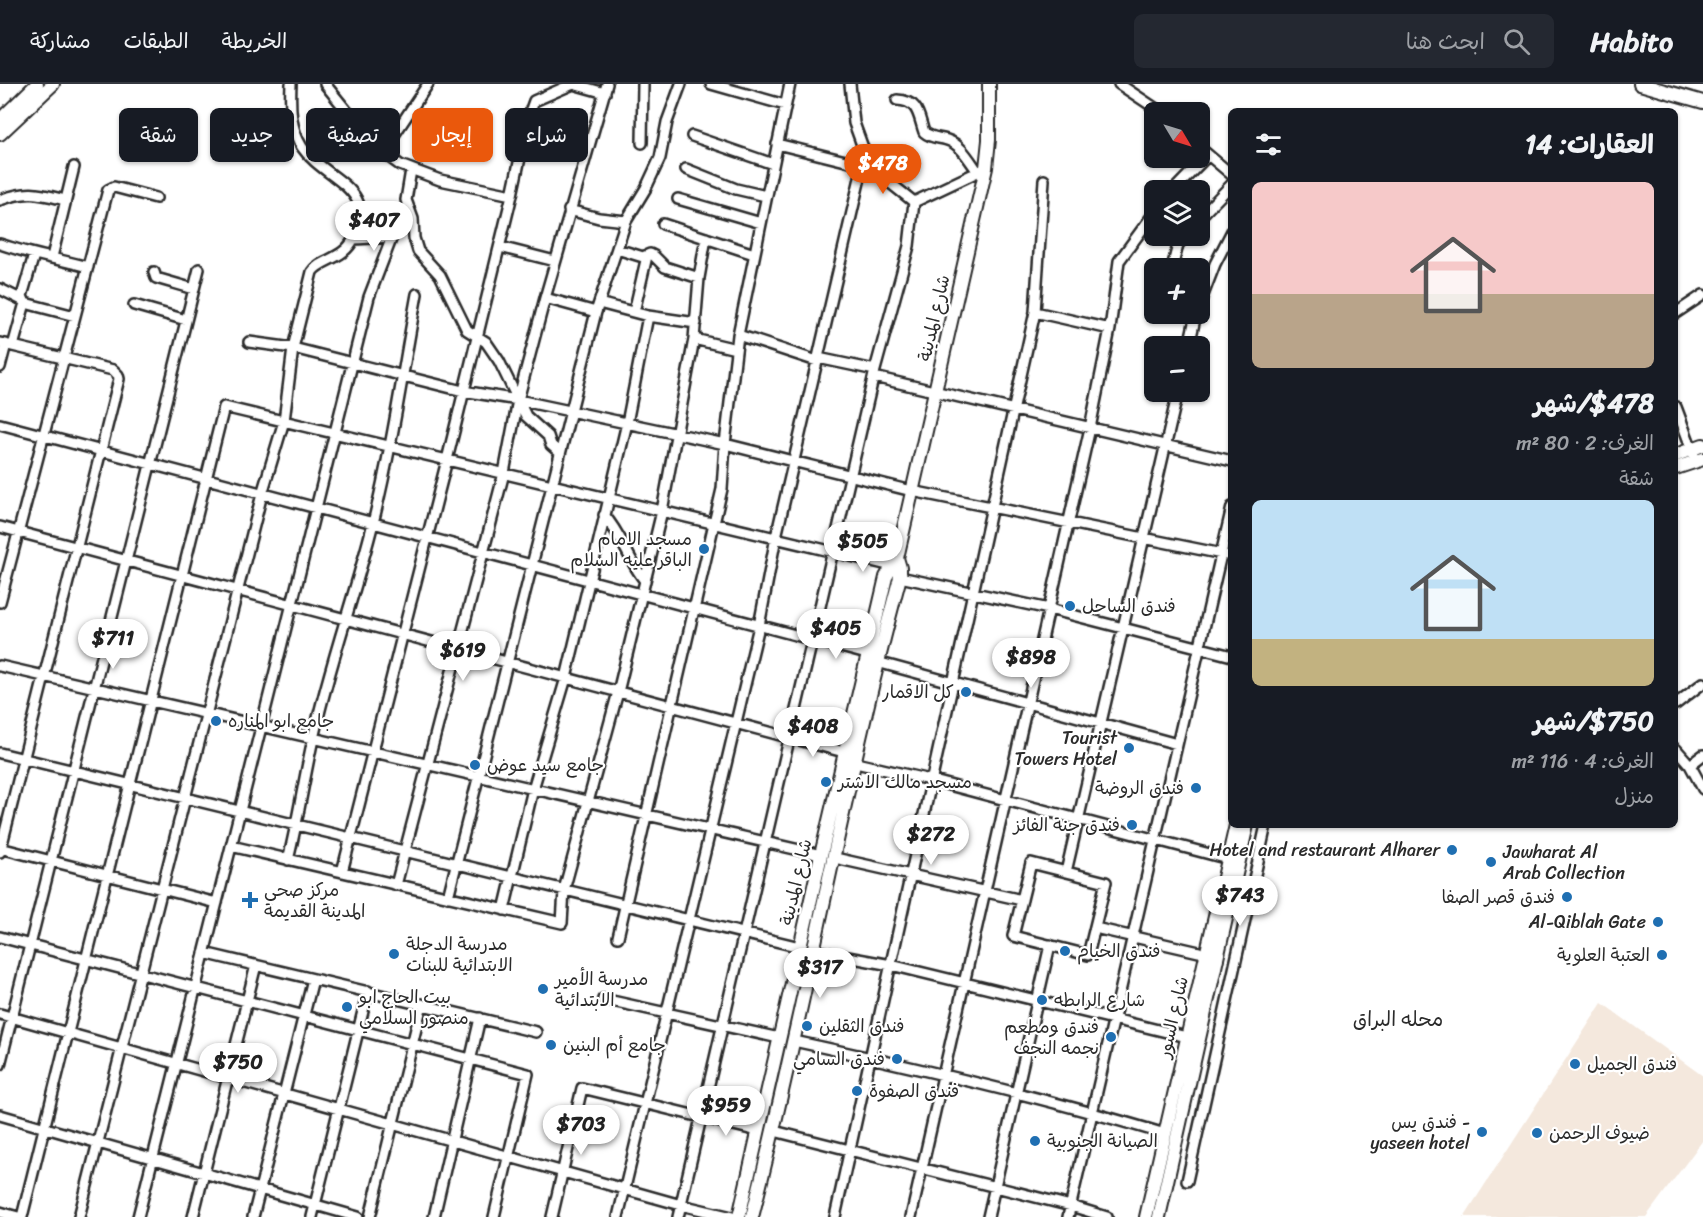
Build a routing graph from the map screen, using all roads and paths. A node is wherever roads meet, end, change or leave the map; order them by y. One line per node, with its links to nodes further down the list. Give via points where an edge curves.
1 (37, 84): 21 (main road)
2 (53, 84): 23 (main road)
3 (291, 84): 57 (street, via 293,124 302,147 359,201 361,212)
4 (428, 84): 22 (street)
5 (573, 84): 15 (street); 40 (street, via 534,100)
6 (681, 84): 50 (street, via 667,122 660,158)
7 (711, 84): 19 (street)
8 (790, 84): 19 (street)
9 (850, 84): 30 (street, via 854,123)
10 (989, 84): 35 (main road, شارع المدينة, via 989,140)
11 (1119, 84): 17 (street)
12 (327, 85): 20 (street)
13 (641, 85): 25 (street)
14 (1646, 85): 18 (main road)
15 (606, 88): 48 (street)
16 (897, 100): 35 (street, via 908,100 914,105 928,136 956,144)
17 (1146, 102)
18 (1703, 102)
19 (785, 105): 26 (street)
20 (347, 108)
21 (0, 120)
22 (400, 126)
23 (0, 134)
24 (692, 136): 29 (street)
25 (642, 143)
26 (777, 144): 29 (street); 30 (street)
27 (1210, 158): 36 (street)
28 (396, 162): 34 (street)
29 (773, 164): 41 (street)
30 (867, 166): 46 (street); 95 (street)
31 (74, 167): 45 (street)
32 (1196, 168): 38 (street)
33 (686, 169): 41 (street)
34 (411, 170): 40 (street); 49 (street, via 406,200)
35 (982, 170): 46 (street); 101 (main road, شارع المدينة)
36 (1228, 172)
37 (1044, 180): 80 (street)
38 (1184, 180)
39 (1228, 188): 47 (street)
40 (512, 195): 59 (street)
41 (766, 196): 51 (street)
42 (156, 198): 66 (street, via 110,188)
43 (678, 199): 51 (street)
44 (0, 200): 45 (street, via 37,193)
45 (65, 200): 64 (street)
46 (914, 202): 98 (street, via 909,246)
47 (1210, 207)
48 (569, 210): 50 (street); 65 (street)
49 (410, 211): 54 (street); 88 (street, via 418,251 440,275 465,327)
50 (626, 221): 60 (street)
51 (761, 223): 61 (street)
52 (663, 224): 55 (street)
53 (1144, 227): 86 (street, via 1119,261)
54 (392, 237): 57 (street); 96 (street, via 369,297)
55 (706, 238): 61 (street); 70 (street)
56 (1228, 239): 69 (street)
57 (354, 240): 92 (street, via 340,255 313,269)
58 (0, 244): 62 (street)
59 (500, 247): 65 (street); 88 (street)
60 (617, 249): 63 (street); 78 (street)
61 (754, 254): 87 (street)
62 (34, 255): 64 (street); 76 (street)
63 (647, 256): 70 (street, via 654,256 665,267); 79 (street)
64 (52, 258): 66 (street)
65 (555, 261): 75 (street)
66 (88, 267): 82 (street)
67 (199, 269): 72 (street)
68 (154, 272): 72 (street, via 156,278)
69 (1210, 277)
70 (699, 278): 85 (street)
71 (0, 289): 76 (street)
72 (194, 289): 84 (street)
73 (417, 294): 99 (street)
74 (1703, 295): 81 (street)
75 (545, 298): 78 (street); 102 (street)
76 (24, 301): 82 (street); 91 (street)
77 (134, 305): 84 (street)
78 (597, 307): 79 (street); 105 (street)
79 (634, 312): 83 (street)
80 (1035, 312): 86 (street); 104 (street)
81 (1678, 312)
82 (75, 316): 94 (street)
83 (648, 316): 85 (street); 108 (street)
84 (186, 320): 124 (street)
85 (696, 322): 89 (street)
86 (1110, 329): 110 (street)
87 (738, 335): 93 (street); 95 (street)
88 (477, 336): 100 (street); 102 (street, via 499,361)
89 (694, 339): 93 (street); 112 (street)
90 (249, 342): 92 (street)
91 (6, 344): 94 (street); 97 (street)
92 (293, 348): 96 (street); 107 (street)
93 (736, 349): 114 (street)
94 (64, 359): 113 (street); 117 (street, via 113,370 118,375)
95 (818, 359): 98 (street); 122 (street)
96 (353, 363): 99 (street); 111 (street)
97 (0, 367)
98 (874, 374): 101 (street); 127 (street)
99 (402, 375): 100 (street); 115 (street)
100 (463, 391): 102 (street); 121 (street)
101 (936, 392): 104 (street); 130 (main road, شارع المدينة)
102 (518, 400): 105 (street); 118 (street, via 526,416); 126 (street)
103 (1176, 402): 116 (street)
104 (1014, 410): 110 (street); 134 (street)
105 (571, 411): 108 (street); 118 (street)
106 (1678, 411): 119 (street)
107 (284, 421): 111 (street); 128 (street, via 224,406); 131 (street)
108 (627, 423): 112 (street); 132 (street)
109 (0, 424): 113 (street)
110 (1090, 428): 116 (street); 138 (street)
111 (335, 433): 115 (street); 133 (street)
112 (677, 434): 114 (street); 135 (street)
113 (44, 436): 117 (street); 142 (street)
114 (725, 444): 122 (street); 137 (street)
115 (390, 446): 121 (street); 139 (street)
116 (1166, 446): 123 (street); 145 (street)
117 (101, 451): 124 (street); 146 (street)
118 (560, 453): 129 (street)
119 (1698, 454): 120 (main road); 125 (main road)
120 (1678, 455)
121 (447, 460): 126 (street); 144 (street)
122 (793, 460): 127 (street); 143 (street)
123 (1228, 460)
124 (151, 465): 128 (street); 151 (street)
125 (1678, 467)
126 (504, 473): 129 (street); 148 (street)
127 (850, 475): 130 (street); 147 (street)
128 (206, 479): 131 (street); 154 (street)
129 (553, 485): 132 (street); 152 (street)
130 (912, 491): 134 (street); 153 (main road, شارع المدينة)
131 (262, 494): 133 (street); 157 (street)
132 (609, 498): 135 (street); 136 (street)
133 (316, 508): 139 (street); 161 (street)
134 (992, 508): 138 (street); 158 (street)
135 (662, 511): 137 (street); 156 (street)
136 (604, 515): 155 (street); 156 (street, via 617,530)
137 (715, 523): 143 (street); 162 (street)
138 (1069, 523): 145 (street); 163 (street)
139 (373, 524): 144 (street); 164 (street)
140 (1228, 524): 149 (street)
141 (0, 527): 142 (street)
142 (18, 532): 146 (street); 160 (street)
143 (776, 537): 147 (street); 165 (street)
144 (426, 538): 148 (street); 167 (street)
145 (1144, 538): 149 (street); 166 (street)
146 (77, 547): 151 (street); 175 (street)
147 (832, 551): 153 (street); 168 (street)
148 (482, 553): 152 (street); 170 (street)
149 (1221, 554): 150 (street); 169 (street)
150 (1228, 555)
151 (127, 561): 154 (street); 179 (street)
152 (532, 566): 155 (street); 173 (street)
153 (897, 567): 158 (street); 172 (main road, شارع المدينة)
154 (182, 575): 157 (street); 181 (street)
155 (588, 581): 159 (street); 176 (street)
156 (645, 581): 159 (street)
157 (238, 590): 161 (street); 185 (street)
158 (973, 594): 163 (street); 177 (street)
159 (642, 595): 162 (street); 180 (street)
160 (0, 602)
161 (292, 605): 164 (street); 188 (street)
162 (695, 609): 165 (street); 184 (street)
163 (1049, 609): 166 (street); 182 (street)
164 (345, 619): 167 (street); 190 (street)
165 (759, 626): 168 (street); 187 (street)
166 (1123, 628): 169 (street); 186 (street)
167 (402, 634): 170 (street); 193 (street)
168 (811, 640): 172 (street); 189 (street)
169 (1199, 648): 171 (street); 191 (street)
170 (457, 649): 173 (street); 199 (street)
171 (1228, 655)
172 (872, 658): 177 (street); 194 (main road, شارع المدينة); 198 (main road, شارع المدينة)
173 (507, 662): 176 (street); 202 (street)
174 (0, 666): 175 (street)
175 (44, 676): 179 (street); 197 (street)
176 (566, 678): 180 (street); 205 (street)
177 (954, 682): 182 (street); 203 (street)
178 (1703, 682): 183 (street)
179 (95, 688): 181 (street); 201 (street)
180 (618, 692): 184 (street); 209 (street)
181 (151, 700): 185 (street); 204 (street)
182 (1028, 702): 186 (street); 208 (street)
183 (1678, 702)
184 (672, 706): 187 (street); 211 (street)
185 (207, 713): 188 (street); 207 (street)
186 (1101, 722): 191 (street); 212 (street)
187 (736, 723): 189 (street); 217 (street)
188 (261, 726): 190 (street); 210 (street)
189 (789, 737): 194 (street); 220 (street)
190 (313, 738): 193 (street); 213 (street)
191 (1177, 744): 219 (street)
192 (1678, 751): 200 (street)
193 (373, 752): 199 (street); 218 (street)
194 (844, 752): 224 (main road, شارع المدينة)
195 (0, 753): 197 (street)
196 (1703, 755): 200 (street)
197 (24, 759): 201 (street); 222 (street)
198 (856, 763): 203 (street); 226 (main road, شارع المدينة)
199 (428, 764): 202 (street); 223 (street)
200 (1690, 765): 206 (street)
201 (74, 771): 204 (street); 228 (street)
202 (478, 776): 205 (street); 229 (street)
203 (930, 780): 208 (street); 233 (street)
204 (130, 784): 207 (street); 232 (street)
205 (533, 789): 209 (street); 234 (street)
206 (1703, 789)
207 (185, 798): 210 (street); 236 (street)
208 (1006, 800): 212 (street); 238 (street)
209 (588, 801): 211 (street); 237 (street)
210 (240, 811): 213 (street); 221 (street)
211 (647, 815): 217 (street); 242 (street)
212 (1078, 820): 219 (street); 231 (street)
213 (297, 825): 218 (street); 227 (street)
214 (1235, 828): 279 (main road, شارع السور)
215 (1246, 828): 339 (main road, شارع السور)
216 (1265, 828): 309 (street)
217 (710, 830): 220 (street); 244 (street)
218 (351, 838): 223 (street); 230 (street)
219 (1155, 840): 225 (street); 248 (street)
220 (764, 842): 224 (street); 246 (street)
221 (231, 846): 227 (street); 241 (street)
222 (0, 850): 228 (street)
223 (405, 851): 229 (street); 235 (street)
224 (820, 855): 252 (main road, شارع المدينة)
225 (1221, 857)
226 (835, 858): 233 (street); 253 (main road, شارع المدينة)
227 (288, 860): 230 (street)
228 (51, 861): 232 (street); 250 (street)
229 (456, 864): 234 (street); 239 (street)
230 (342, 872): 235 (street)
231 (1066, 872): 240 (street, via 1031,863); 245 (street, via 1106,882)
232 (107, 875): 236 (street); 256 (street)
233 (911, 876): 238 (street); 258 (street)
234 (512, 877): 237 (street); 243 (street)
235 (396, 885): 239 (street)
236 (162, 889): 241 (street); 259 (street)
237 (564, 890): 242 (street); 243 (street, via 562,923)
238 (985, 892): 240 (street); 261 (street)
239 (448, 897): 243 (street)
240 (1022, 900): 251 (street, via 1012,936)
241 (217, 903): 255 (street)
242 (626, 905): 244 (street); 247 (street)
243 (504, 910)
244 (689, 920): 246 (street); 268 (street)
245 (1095, 928): 248 (street); 251 (street, via 1088,955)
246 (743, 933): 252 (street); 274 (street)
247 (618, 937)
248 (1132, 937): 254 (street); 273 (street)
249 (0, 938): 250 (street)
250 (30, 945): 256 (street); 271 (street)
251 (1050, 945): 266 (street)
252 (800, 947): 278 (main road, شارع المدينة)
253 (815, 951): 258 (street); 280 (main road, شارع المدينة)
254 (1199, 952)
255 (204, 953): 257 (street); 262 (street)
256 (86, 960): 259 (street); 277 (street)
257 (256, 965): 260 (street); 265 (street)
258 (891, 965): 261 (street); 283 (street)
259 (141, 974): 262 (street); 282 (street)
260 (313, 979): 263 (street); 270 (street)
261 (964, 982): 266 (street); 287 (street)
262 (195, 988): 265 (street); 285 (street)
263 (368, 992): 267 (street); 275 (street)
264 (603, 999): 268 (street)
265 (247, 1002): 270 (street); 288 (street)
266 (1037, 1002): 273 (street); 289 (street)
267 (422, 1004): 272 (street); 281 (street)
268 (667, 1013): 274 (street); 291 (street)
269 (0, 1014): 271 (street)
270 (303, 1016): 275 (street); 290 (street)
271 (12, 1018): 277 (street); 286 (street)
272 (480, 1018): 276 (street); 284 (street)
273 (1114, 1019): 279 (street); 293 (street)
274 (722, 1024): 278 (street); 295 (street)
275 (358, 1030): 281 (street); 292 (street)
276 (536, 1032)
277 (68, 1033): 282 (street); 297 (street)
278 (779, 1038): 298 (main road, شارع المدينة)
279 (1187, 1038): 300 (main road, شارع السور)
280 (794, 1041): 283 (street); 299 (main road, شارع المدينة)
281 (412, 1044): 284 (street); 296 (street)
282 (122, 1048): 285 (street); 302 (street)
283 (869, 1057): 287 (street); 303 (street)
284 (471, 1059): 301 (street); 304 (street, via 528,1074)
285 (177, 1064): 288 (street); 305 (street)
286 (0, 1065)
287 (943, 1075): 289 (street); 306 (street)
288 (228, 1078): 290 (street); 308 (street)
289 (1016, 1093): 293 (street); 310 (street)
290 (284, 1094): 292 (street); 311 (street)
291 (645, 1102): 295 (street); 307 (street, via 582,1088); 312 (street)
292 (339, 1109): 296 (street); 314 (street)
293 (1092, 1112): 300 (street); 315 (street)
294 (0, 1115): 297 (street)
295 (702, 1116): 298 (street); 313 (street)
296 (393, 1124): 301 (street); 324 (street)
297 (44, 1127): 302 (street); 317 (street)
298 (758, 1131): 331 (main road, شارع المدينة)
299 (774, 1131): 303 (street); 332 (main road, شارع المدينة)
300 (1165, 1134): 338 (main road, شارع السور)
301 (452, 1141): 304 (street); 325 (street)
302 (98, 1143): 305 (street); 318 (street)
303 (851, 1150): 306 (street); 333 (street)
304 (509, 1156): 307 (street); 326 (street)
305 (153, 1159): 308 (street); 319 (street)
306 (922, 1168): 310 (street); 334 (street)
307 (563, 1172): 312 (street); 327 (street)
308 (204, 1173): 311 (street); 320 (street)
309 (1187, 1181)
310 (995, 1187): 315 (street); 335 (street)
311 (260, 1189): 314 (street); 321 (street)
312 (625, 1189): 313 (street); 328 (street)
313 (681, 1204): 329 (street); 330 (street)
314 (315, 1205): 322 (street); 323 (street)
315 (1071, 1206): 336 (street); 337 (street)
316 (0, 1212): 317 (street)
317 (20, 1217)
318 (79, 1217)
319 (138, 1217)
320 (194, 1217)
321 (253, 1217)
322 (312, 1217)
323 (358, 1217)
324 (370, 1217)
325 (434, 1217)
326 (494, 1217)
327 (552, 1217)
328 (618, 1217)
329 (678, 1217)
330 (732, 1217)
331 (739, 1217)
332 (753, 1217)
333 (835, 1217)
334 (911, 1217)
335 (988, 1217)
336 (1068, 1217)
337 (1107, 1217)
338 (1146, 1217)
339 (1158, 1217)

